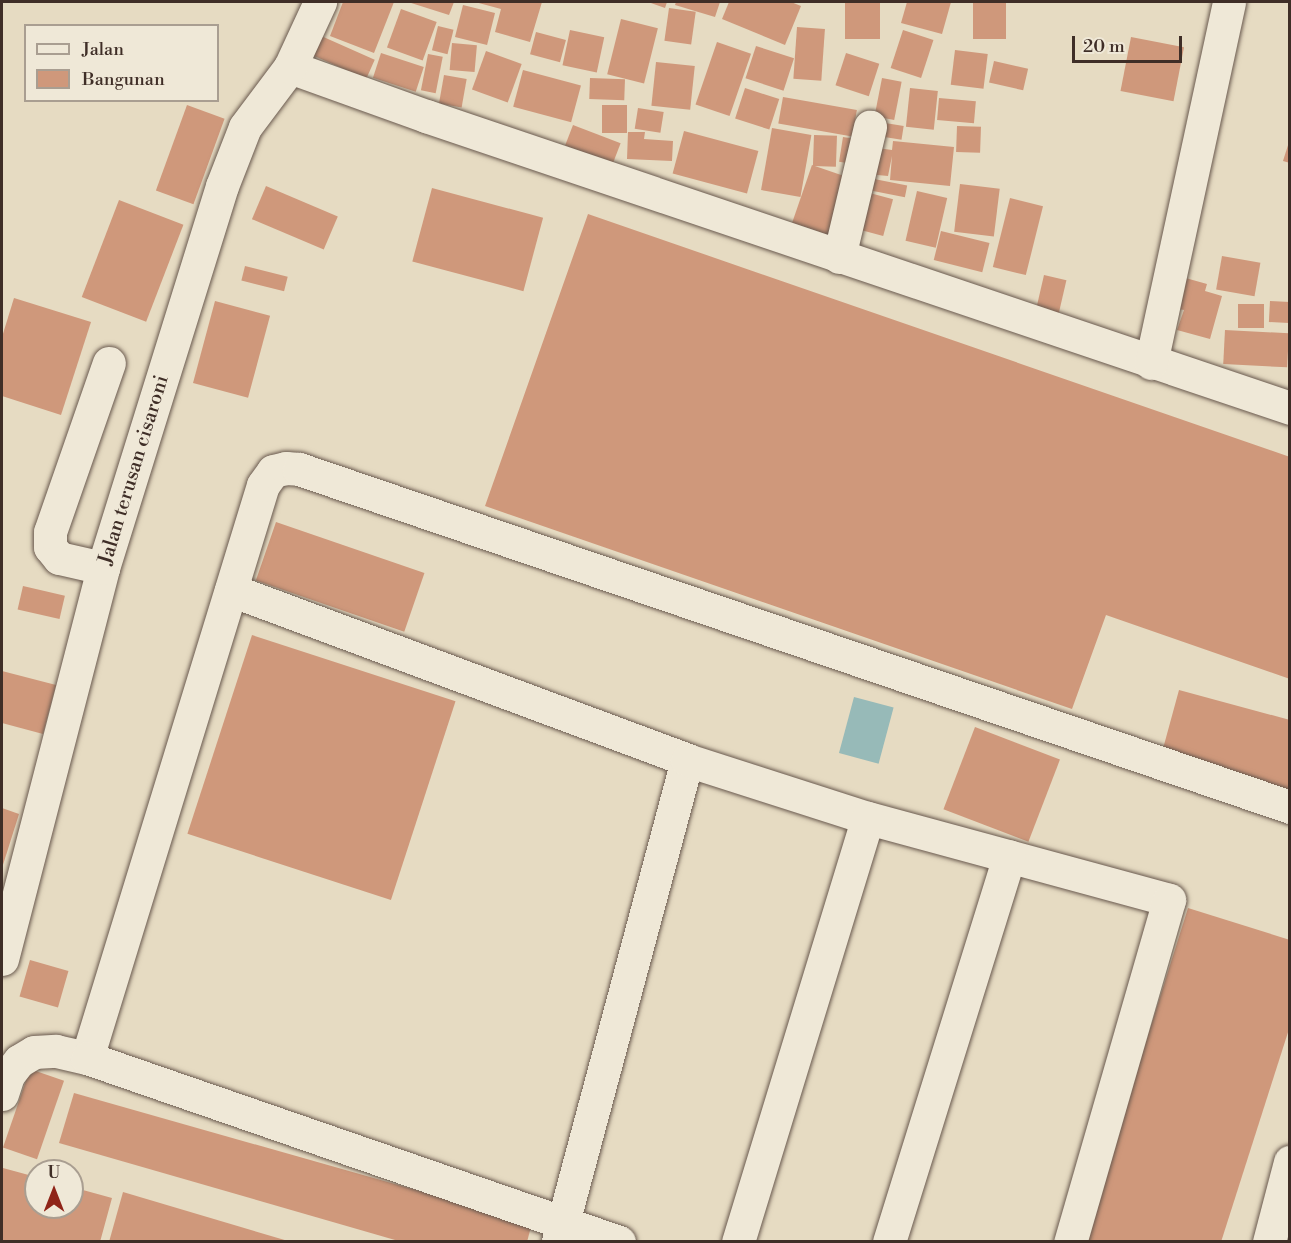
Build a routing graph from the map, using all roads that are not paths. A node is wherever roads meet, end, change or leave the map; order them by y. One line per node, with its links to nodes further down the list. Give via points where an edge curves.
1 (320, 2): 3 (street, Jalan terusan cisaroni)
2 (1229, 2): 7 (street)
3 (290, 67): 5 (street); 9 (street, Jalan terusan cisaroni, via 245,127 222,186)
4 (870, 127): 5 (street)
5 (839, 257): 7 (street)
6 (109, 363): 9 (street, via 50,532 50,547 59,558)
7 (1151, 363): 8 (street)
8 (1290, 408)
9 (103, 568): 15 (street, Jalan terusan cisaroni)
10 (231, 590): 11 (street); 12 (street, via 263,485 273,471 299,469); 16 (street)
11 (687, 760): 13 (street); 19 (street)
12 (1290, 807)
13 (868, 818): 14 (street); 21 (street)
14 (1009, 856): 22 (street); 23 (street, via 1169,900)
15 (2, 959)
16 (87, 1058): 17 (street, via 56,1051 34,1052 19,1061 8,1075); 19 (street)
17 (2, 1094)
18 (1290, 1162): 24 (street)
19 (561, 1232): 20 (street)
20 (619, 1242)
21 (738, 1242)
22 (889, 1242)
23 (1070, 1242)
24 (1269, 1242)

